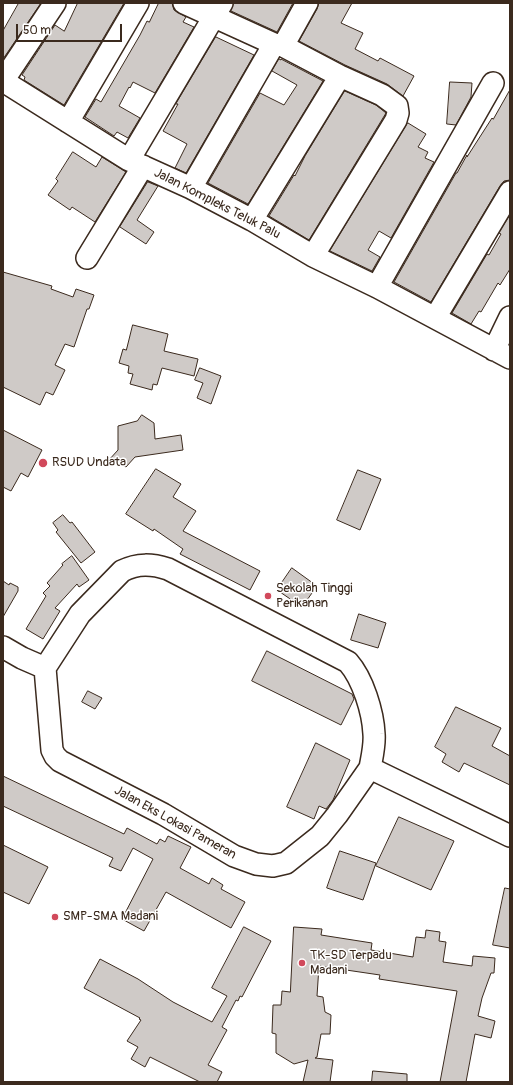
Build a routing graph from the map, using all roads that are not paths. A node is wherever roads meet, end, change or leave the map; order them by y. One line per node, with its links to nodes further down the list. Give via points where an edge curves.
1 (55, 3): 8 (street, Jalan Kompleks Teluk Palu)
2 (138, 3): 10 (street)
3 (184, 3): 5 (street)
4 (307, 3): 6 (street)
5 (218, 10): 6 (street); 11 (street)
6 (278, 45): 7 (street); 12 (street)
7 (340, 76): 14 (street); 15 (street, via 382,94 397,106 398,113 387,136)
8 (3, 81): 10 (street, Jalan Kompleks Teluk Palu)
9 (493, 83): 17 (street)
10 (68, 122): 11 (street, Jalan Kompleks Teluk Palu)
11 (136, 163): 12 (street, Jalan Kompleks Teluk Palu); 16 (street)
12 (191, 188): 14 (street, Jalan Kompleks Teluk Palu)
13 (510, 192): 19 (street)
14 (252, 220): 15 (street, Jalan Kompleks Teluk Palu)
15 (313, 256): 17 (street, Jalan Kompleks Teluk Palu)
16 (87, 258)
17 (377, 287): 19 (street, Jalan Kompleks Teluk Palu)
18 (510, 317): 20 (street)
19 (435, 318): 20 (street, Jalan Kompleks Teluk Palu)
20 (502, 354)
21 (3, 647): 22 (street)
22 (45, 668): 23 (street, Jalan Eks Lokasi Pameran, via 52,750 60,761 163,814 234,856 256,864 273,866 286,863 320,836); 23 (street, Jalan Eks Lokasi Pameran, via 80,614 122,571 141,564 156,565 348,662 360,679 372,721 374,735)
23 (370, 768): 24 (street)
24 (510, 836)

